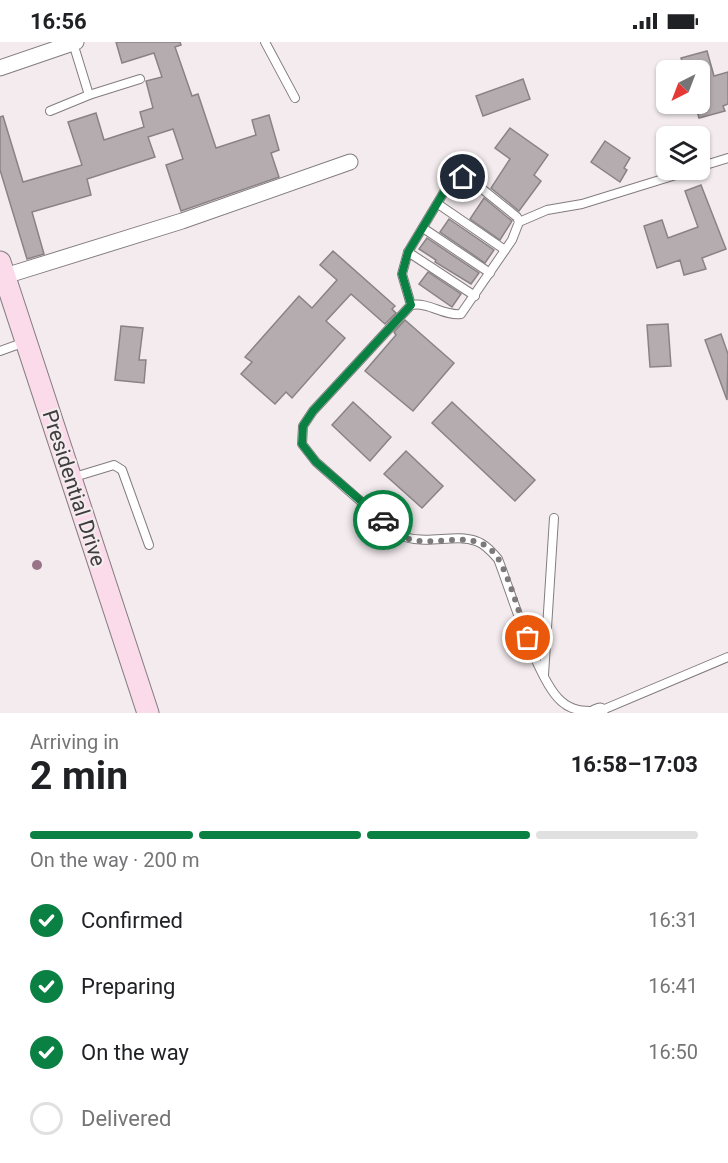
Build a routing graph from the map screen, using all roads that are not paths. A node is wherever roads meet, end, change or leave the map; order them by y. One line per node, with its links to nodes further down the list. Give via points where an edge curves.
1 (74, 42): 3 (street); 5 (lane)
2 (265, 42): 6 (lane)
3 (0, 68)
4 (140, 79): 5 (lane)
5 (88, 95): 7 (lane)
6 (295, 98)
7 (50, 111)
8 (728, 158): 10 (lane)
9 (350, 162): 17 (street, via 182,221)
10 (710, 164)
11 (660, 180): 13 (lane, via 582,204 547,210)
12 (438, 204): 13 (lane, via 447,187 463,177); 14 (lane); 15 (lane)
13 (519, 222): 15 (lane)
14 (423, 228): 16 (lane); 18 (lane)
15 (505, 250): 18 (lane)
16 (408, 252): 19 (lane); 20 (lane, via 402,274)
17 (1, 268): 21 (street, Presidential Drive)
18 (490, 273): 19 (lane)
19 (475, 296): 20 (lane, via 461,314 452,315 422,303)
20 (411, 305): 27 (lane, via 313,411 303,426 302,444 316,462 399,535 411,540 475,540 486,546 498,559)
21 (26, 342): 22 (lane); 23 (street, Presidential Drive)
22 (0, 351)
23 (70, 478): 25 (lane, via 114,465 122,470); 29 (street, Presidential Drive)
24 (554, 518): 27 (lane)
25 (149, 545)
26 (728, 657): 28 (lane)
27 (543, 678): 28 (lane, via 561,701 580,712)
28 (598, 712)
29 (148, 713)

